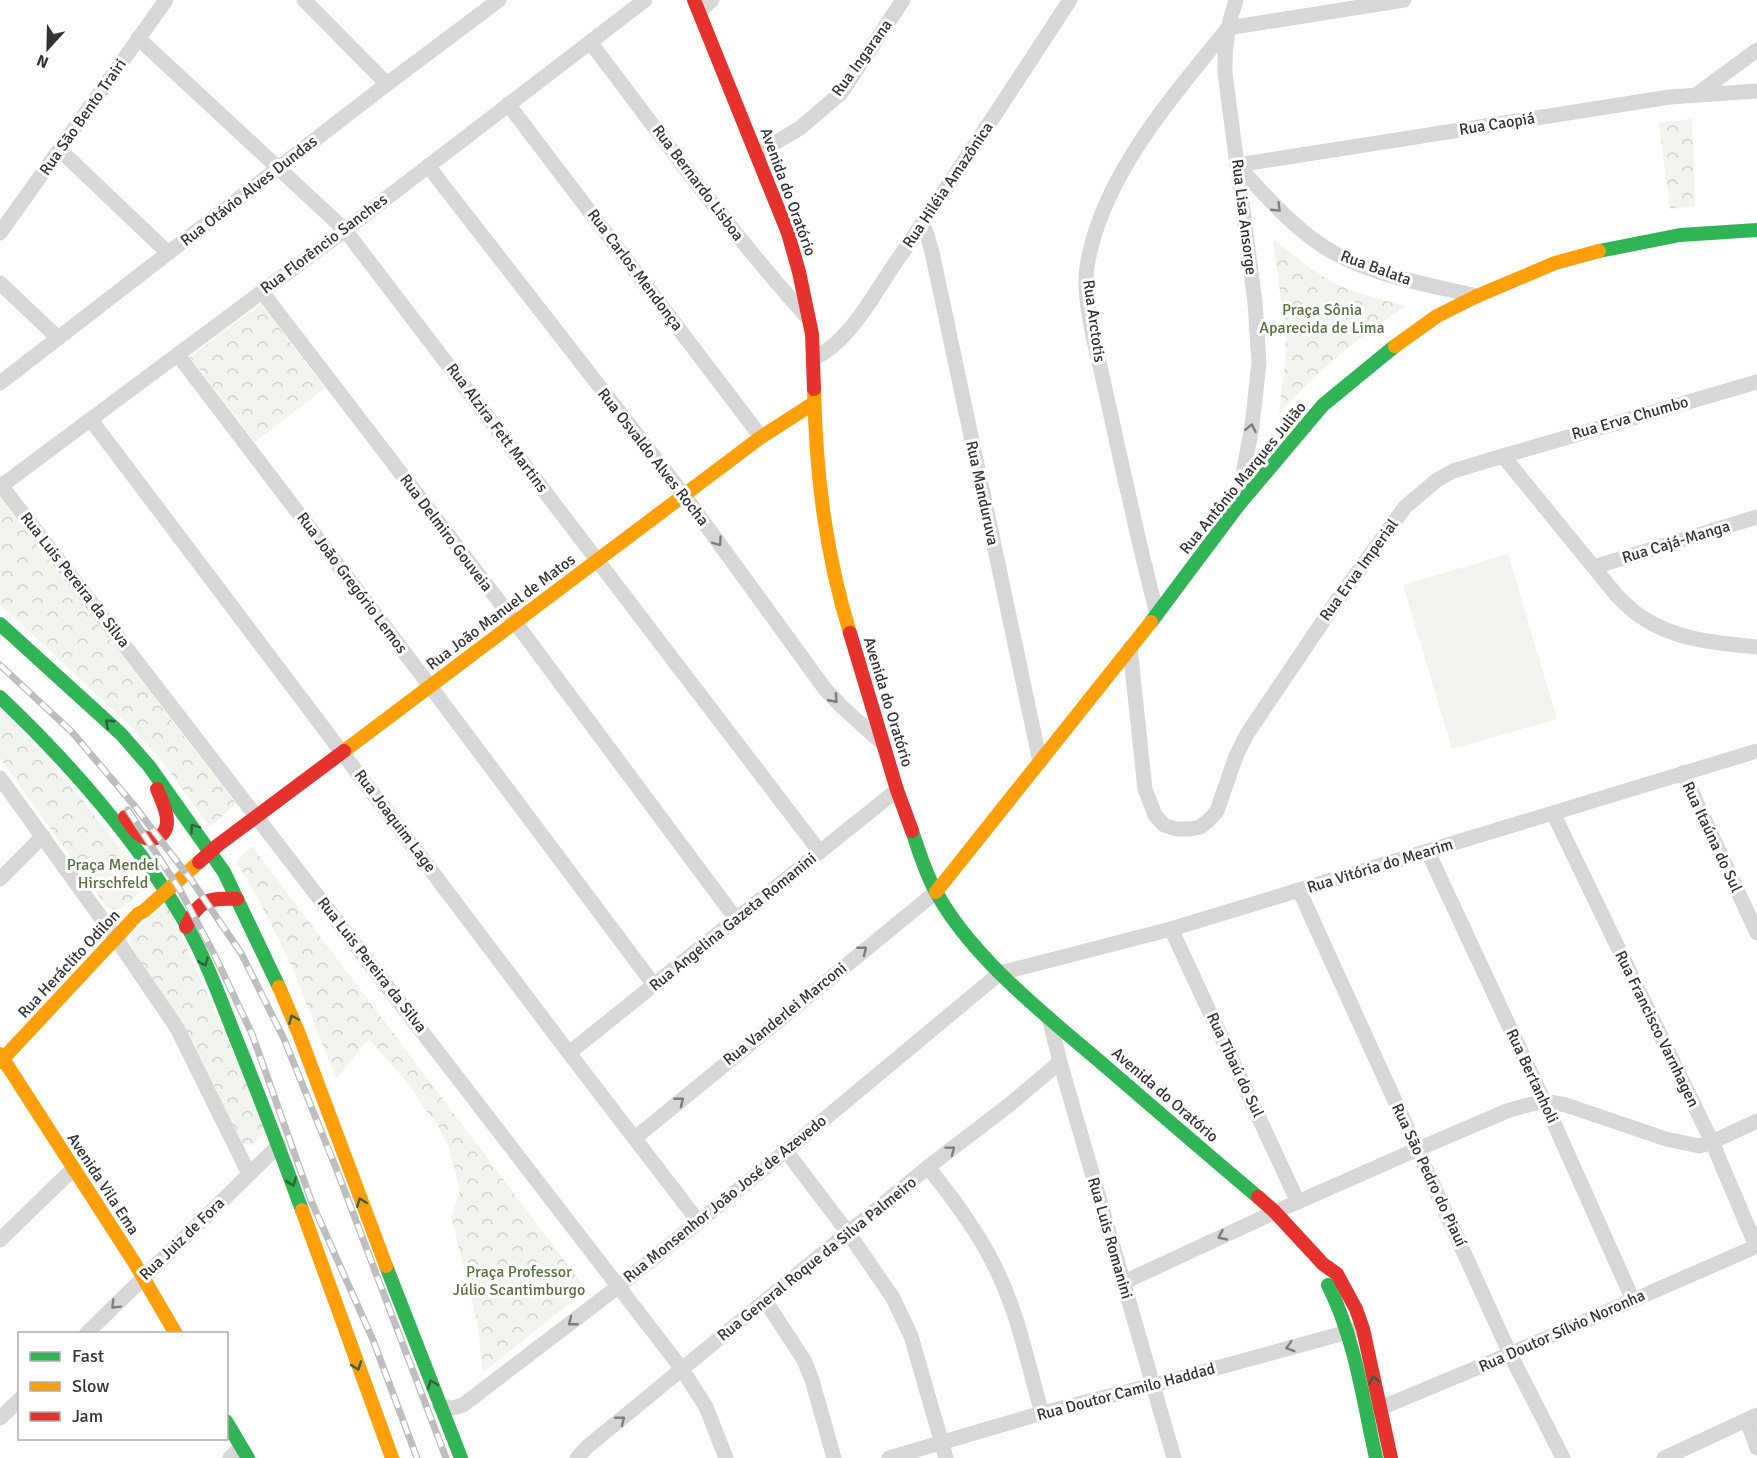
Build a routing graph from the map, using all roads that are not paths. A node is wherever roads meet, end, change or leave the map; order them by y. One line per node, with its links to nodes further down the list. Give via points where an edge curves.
1 (166, 0): 11 (street, Rua São Bento Trairi)
2 (304, 0): 14 (street)
3 (645, 0): 12 (street, Rua Florêncio Sanches)
4 (903, 0): 19 (street, Rua Ingarana, via 840,93 800,128)
5 (1070, 0): 23 (street, Rua Hiléia Amazônica)
6 (1236, 0): 10 (street, Rua Lisa Ansorge)
7 (1404, 0): 10 (street)
8 (489, 3): 14 (street, Rua Otávio Alves Dundas)
9 (702, 4): 19 (main road, Avenida do Oratório)
10 (1228, 28): 20 (street, Rua Lisa Ansorge, via 1225,74); 47 (street, Rua Arctotis, via 1184,81 1137,148 1100,221 1087,269 1093,332)
11 (138, 38): 18 (street, Rua São Bento Trairi); 22 (street, Rua Alzira Fett Martins)
12 (590, 42): 17 (street, Rua Florêncio Sanches); 31 (street, Rua Bernardo Lisboa, via 724,219)
13 (1757, 50): 16 (street)
14 (387, 84): 22 (street, Rua Otávio Alves Dundas)
15 (1757, 91): 16 (street, Rua Caopiá)
16 (1696, 95): 20 (street, Rua Caopiá)
17 (508, 104): 21 (street, Rua Florêncio Sanches); 39 (street, Rua Carlos Mendonça)
18 (60, 150): 26 (street, Rua São Bento Trairi); 27 (street)
19 (758, 153): 31 (main road, Avenida do Oratório, via 788,233)
20 (1237, 165): 30 (street, Rua Balata, one-way to 30, via 1275,206 1335,253 1365,267); 43 (street, Rua Lisa Ansorge, one-way to 20, via 1259,363)
21 (428, 166): 24 (street, Rua Florêncio Sanches); 42 (street, Rua Osvaldo Alves Rocha)
22 (278, 168): 24 (street, Rua Alzira Fett Martins); 27 (street, Rua Otávio Alves Dundas)
23 (923, 223): 34 (street, Rua Hiléia Amazônica, via 840,341); 58 (street, Rua Manduruva)
24 (345, 230): 29 (street, Rua Florêncio Sanches); 45 (street, Rua Alzira Fett Martins)
25 (1757, 230): 30 (main road, Rua Antônio Marques Julião, via 1680,235 1608,248 1555,263)
26 (0, 233)
27 (168, 253): 32 (street, Rua Otávio Alves Dundas)
28 (0, 282): 32 (street)
29 (262, 291): 33 (street, Rua Florêncio Sanches); 48 (street, Rua Delmiro Gouveia)
30 (1477, 296): 43 (main road, Rua Antônio Marques Julião, via 1428,322 1323,405)
31 (810, 320): 34 (main road, Avenida do Oratório)
32 (58, 338): 36 (street, Rua Otávio Alves Dundas)
33 (178, 356): 38 (street, Rua Florêncio Sanches); 52 (street, Rua João Gregório Lemos)
34 (813, 359): 37 (main road, Avenida do Oratório)
35 (1757, 382): 40 (street, Rua Erva Chumbo)
36 (0, 383)
37 (814, 403): 39 (main road, Rua João Manuel de Matos); 55 (main road, Avenida do Oratório, via 828,554)
38 (92, 420): 41 (street, Rua Florêncio Sanches); 56 (street, Rua Joaquim Lage)
39 (761, 437): 42 (main road, Rua João Manuel de Matos)
40 (1503, 456): 46 (street); 51 (street, Rua Erva Imperial, via 1453,471 1405,507 1252,726 1236,756 1217,811 1200,827 1176,830 1155,815 1145,789)
41 (1, 485): 64 (street, Rua Luis Pereira da Silva)
42 (684, 495): 45 (main road, Rua João Manuel de Matos); 55 (street, Rua Osvaldo Alves Rocha, one-way to 55, via 825,689)
43 (1237, 507): 47 (main road, Rua Antônio Marques Julião)
44 (1757, 517): 46 (street, Rua Cajá-Manga)
45 (597, 560): 48 (main road, Rua João Manuel de Matos); 67 (street, Rua Alzira Fett Martins)
46 (1594, 567): 50 (street, via 1632,610 1666,630 1705,642)
47 (1157, 614): 51 (main road, Rua Antônio Marques Julião)
48 (515, 622): 52 (main road, Rua João Manuel de Matos); 74 (street, Rua Delmiro Gouveia)
49 (0, 624): 59 (main road, one-way to 49, via 116,730)
50 (1757, 647)
51 (1130, 648): 58 (main road, Rua Antônio Marques Julião)
52 (430, 686): 56 (main road, Rua João Manuel de Matos); 80 (street, Rua João Gregório Lemos)
53 (0, 698): 54 (main road)
54 (20, 715): 59 (main road, via 118,808 138,834 153,840 162,836 167,819); 70 (main road, via 92,795)
55 (883, 744): 62 (main road, Avenida do Oratório)
56 (343, 751): 64 (main road, Rua João Manuel de Matos); 82 (street, Rua Joaquim Lage)
57 (1757, 751): 60 (street, Rua Vitória do Mearim)
58 (1040, 762): 72 (main road, Rua Antônio Marques Julião)
59 (149, 766): 66 (main road, one-way to 59)
60 (1683, 773): 63 (street, Rua Vitória do Mearim); 77 (street, Rua Itaúna do Sul)
61 (0, 778): 65 (street)
62 (897, 790): 67 (street, Rua Angelina Gazeta Romanini); 72 (main road, Avenida do Oratório)
63 (1553, 813): 68 (street, Rua Vitória do Mearim); 88 (street, Rua Francisco Varnhagen)
64 (257, 816): 66 (main road, Rua João Manuel de Matos); 104 (street, Rua Luis Pereira da Silva)
65 (43, 836): 69 (street); 78 (street)
66 (211, 852): 70 (main road, Rua Heráclito Odilon); 73 (main road)
67 (820, 852): 74 (street, Rua Angelina Gazeta Romanini)
68 (1428, 852): 71 (street, Rua Vitória do Mearim); 85 (street, Rua Bertanholi)
69 (0, 879)
70 (164, 889): 75 (main road); 78 (main road, Rua Heráclito Odilon)
71 (1299, 890): 76 (street, Rua Vitória do Mearim); 90 (street, Rua São Pedro do Piauí)
72 (936, 892): 79 (main road, Avenida do Oratório); 87 (street, Rua Vanderlei Marconi, one-way to 72)
73 (237, 899): 75 (main road, via 201,903); 115 (main road, one-way to 73, via 299,1034)
74 (736, 919): 80 (street, Rua Angelina Gazeta Romanini)
75 (186, 927): 89 (main road, one-way to 89, via 201,953)
76 (1171, 928): 79 (street, Rua Vitória do Mearim); 95 (street, Rua Tibaú do Sul)
77 (1757, 933)
78 (115, 937): 83 (main road, Rua Heráclito Odilon); 94 (street, via 177,1028)
79 (1000, 973): 81 (main road, Avenida do Oratório); 91 (street, Rua Monsenhor João José de Azevedo)
80 (654, 985): 82 (street, Rua Angelina Gazeta Romanini)
81 (1049, 1018): 84 (street, Rua Luis Romanini); 96 (main road, Avenida do Oratório)
82 (569, 1053): 87 (street, Rua Joaquim Lage)
83 (1, 1058): 93 (main road, Avenida Vila Ema)
84 (1060, 1062): 92 (street, Rua General Roque da Silva Palmeiro, one-way to 84); 103 (street, Rua Luis Romanini)
85 (1544, 1101): 88 (street, via 1584,1110 1684,1144 1699,1146); 90 (street, via 1507,1111); 105 (street, Rua Bertanholi)
86 (1757, 1121): 88 (street)
87 (635, 1138): 97 (street, Rua Joaquim Lage)
88 (1712, 1142): 100 (street, Rua Francisco Varnhagen)
89 (279, 1145): 94 (street, Rua Juiz de Fora); 125 (main road, one-way to 125)
90 (1418, 1149): 95 (street); 111 (street, Rua São Pedro do Piauí)
91 (786, 1151): 97 (street, Rua Monsenhor João José de Azevedo); 98 (street)
92 (928, 1167): 98 (street, Rua General Roque da Silva Palmeiro); 117 (street, via 960,1208 998,1273)
93 (73, 1169): 99 (street); 102 (main road, Avenida Vila Ema)
94 (249, 1174): 102 (street, Rua Juiz de Fora)
95 (1298, 1202): 96 (street)
96 (1275, 1212): 101 (main road, Avenida do Oratório); 103 (street, one-way to 103)
97 (698, 1221): 104 (street, Rua Monsenhor João José de Azevedo)
98 (849, 1234): 106 (street, Rua General Roque da Silva Palmeiro); 121 (street, via 893,1298 911,1336)
99 (0, 1240)
100 (1757, 1246): 105 (street, Rua Doutor Sílvio Noronha)
101 (1323, 1264): 107 (main road, Avenida do Oratório, via 1337,1274); 110 (main road, Avenida do Oratório)
102 (143, 1277): 108 (street, Rua Juiz de Fora, one-way to 108); 109 (main road, Avenida Vila Ema)
103 (1122, 1283): 113 (street, Rua Luis Romanini)
104 (619, 1286): 112 (street, Rua Luis Pereira da Silva); 115 (street, Rua Monsenhor João José de Azevedo, one-way to 115, via 464,1406)
105 (1633, 1300): 111 (street, Rua Doutor Sílvio Noronha)
106 (766, 1302): 112 (street, Rua General Roque da Silva Palmeiro); 129 (street, via 804,1360)
107 (1363, 1329): 110 (street, Rua Doutor Camilo Haddad); 116 (main road, Avenida do Oratório, one-way to 107)
108 (88, 1332)
109 (175, 1332)
110 (1347, 1332): 113 (street, Rua Doutor Camilo Haddad, one-way to 113); 116 (main road, Avenida do Oratório)
111 (1510, 1354): 116 (street, Rua Doutor Sílvio Noronha); 135 (street, Rua São Pedro do Piauí)
112 (682, 1369): 127 (street, Rua General Roque da Silva Palmeiro, one-way to 112); 128 (street, Rua Luis Pereira da Silva, via 706,1407)
113 (1152, 1385): 117 (street, Rua Doutor Camilo Haddad); 132 (street, Rua Luis Romanini)
114 (18, 1401): 119 (street)
115 (440, 1406): 126 (main road)
116 (1373, 1412): 133 (main road, Avenida do Oratório); 134 (main road, Avenida do Oratório)
117 (1042, 1413): 121 (street, Rua Doutor Camilo Haddad)
118 (1752, 1417): 122 (street); 136 (street)
119 (0, 1418)
120 (228, 1424): 123 (main road)
121 (942, 1443): 130 (street, Rua Doutor Camilo Haddad); 131 (street)
122 (1757, 1448)
123 (245, 1452): 124 (street)
124 (230, 1458)
125 (392, 1458)
126 (461, 1458)
127 (577, 1458)
128 (726, 1458)
129 (834, 1458)
130 (889, 1458)
131 (946, 1458)
132 (1174, 1458)
133 (1376, 1458)
134 (1391, 1458)
135 (1563, 1458)
136 (1664, 1458)

